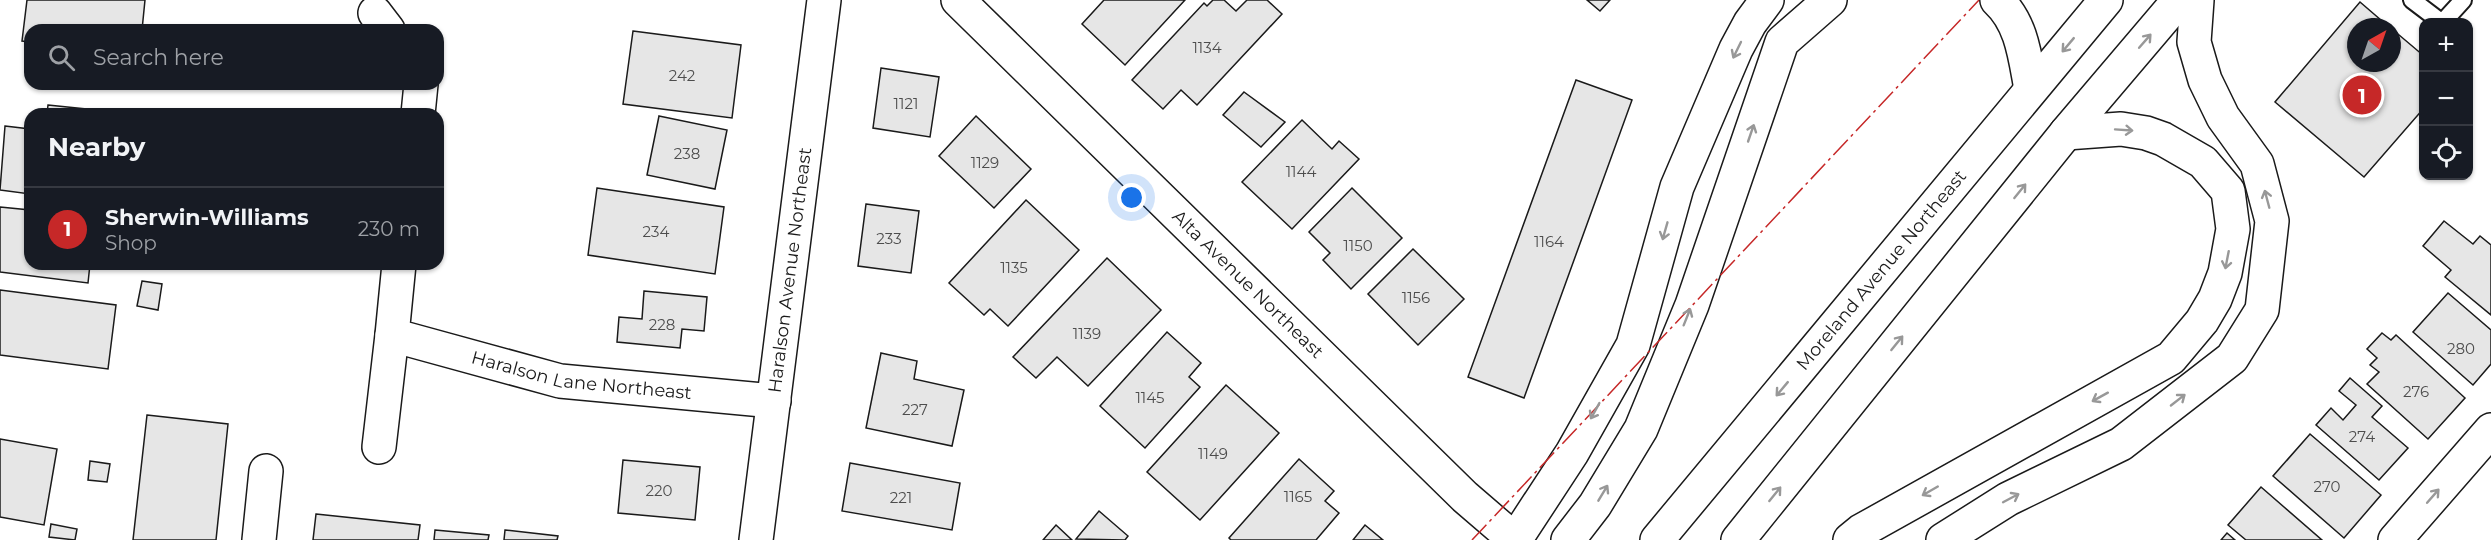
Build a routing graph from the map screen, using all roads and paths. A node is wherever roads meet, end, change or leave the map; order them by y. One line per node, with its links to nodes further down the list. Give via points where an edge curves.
1 (824, 0): 19 (main road, Haralson Avenue Northeast)
2 (958, 0): 25 (main road, Alta Avenue Northeast, via 1465,497)
3 (1767, 0): 25 (main road, one-way to 25, via 1736,49 1677,187 1633,345 1572,453)
4 (1830, 0): 26 (main road, one-way to 4, via 1595,505 1641,429 1692,305 1782,42)
5 (1997, 0): 13 (main road, via 2020,35)
6 (2106, 0): 13 (main road, Moreland Avenue Northeast, one-way to 13)
7 (2179, 0): 16 (main road, one-way to 7)
8 (2197, 0): 30 (main road, one-way to 8, via 2008,499 2121,444 2232,358 2262,310 2272,221 2258,164 2223,117 2205,80 2194,42)
9 (2412, 0): 11 (lane)
10 (2463, 0): 12 (lane)
11 (2437, 18)
12 (2446, 18)
13 (2031, 88): 27 (main road, Moreland Avenue Northeast, one-way to 27)
14 (420, 90): 15 (main road)
15 (419, 108)
16 (2066, 134): 28 (main road, one-way to 16); 29 (main road, one-way to 29, via 2121,129 2146,133 2202,162 2228,191 2233,228 2225,273 2214,299 2202,321 2171,358)
17 (398, 270): 18 (main road)
18 (392, 335): 19 (main road, Haralson Lane Northeast, via 560,381); 21 (main road)
19 (774, 401): 24 (main road, Haralson Avenue Northeast)
20 (2491, 430): 31 (main road, one-way to 20)
21 (379, 447)
22 (266, 471): 23 (main road)
23 (259, 540)
24 (756, 540)
25 (1515, 540)
26 (1568, 540)
27 (1657, 540)
28 (1738, 540)
29 (1850, 540)
30 (1943, 540)
31 (2394, 540)

